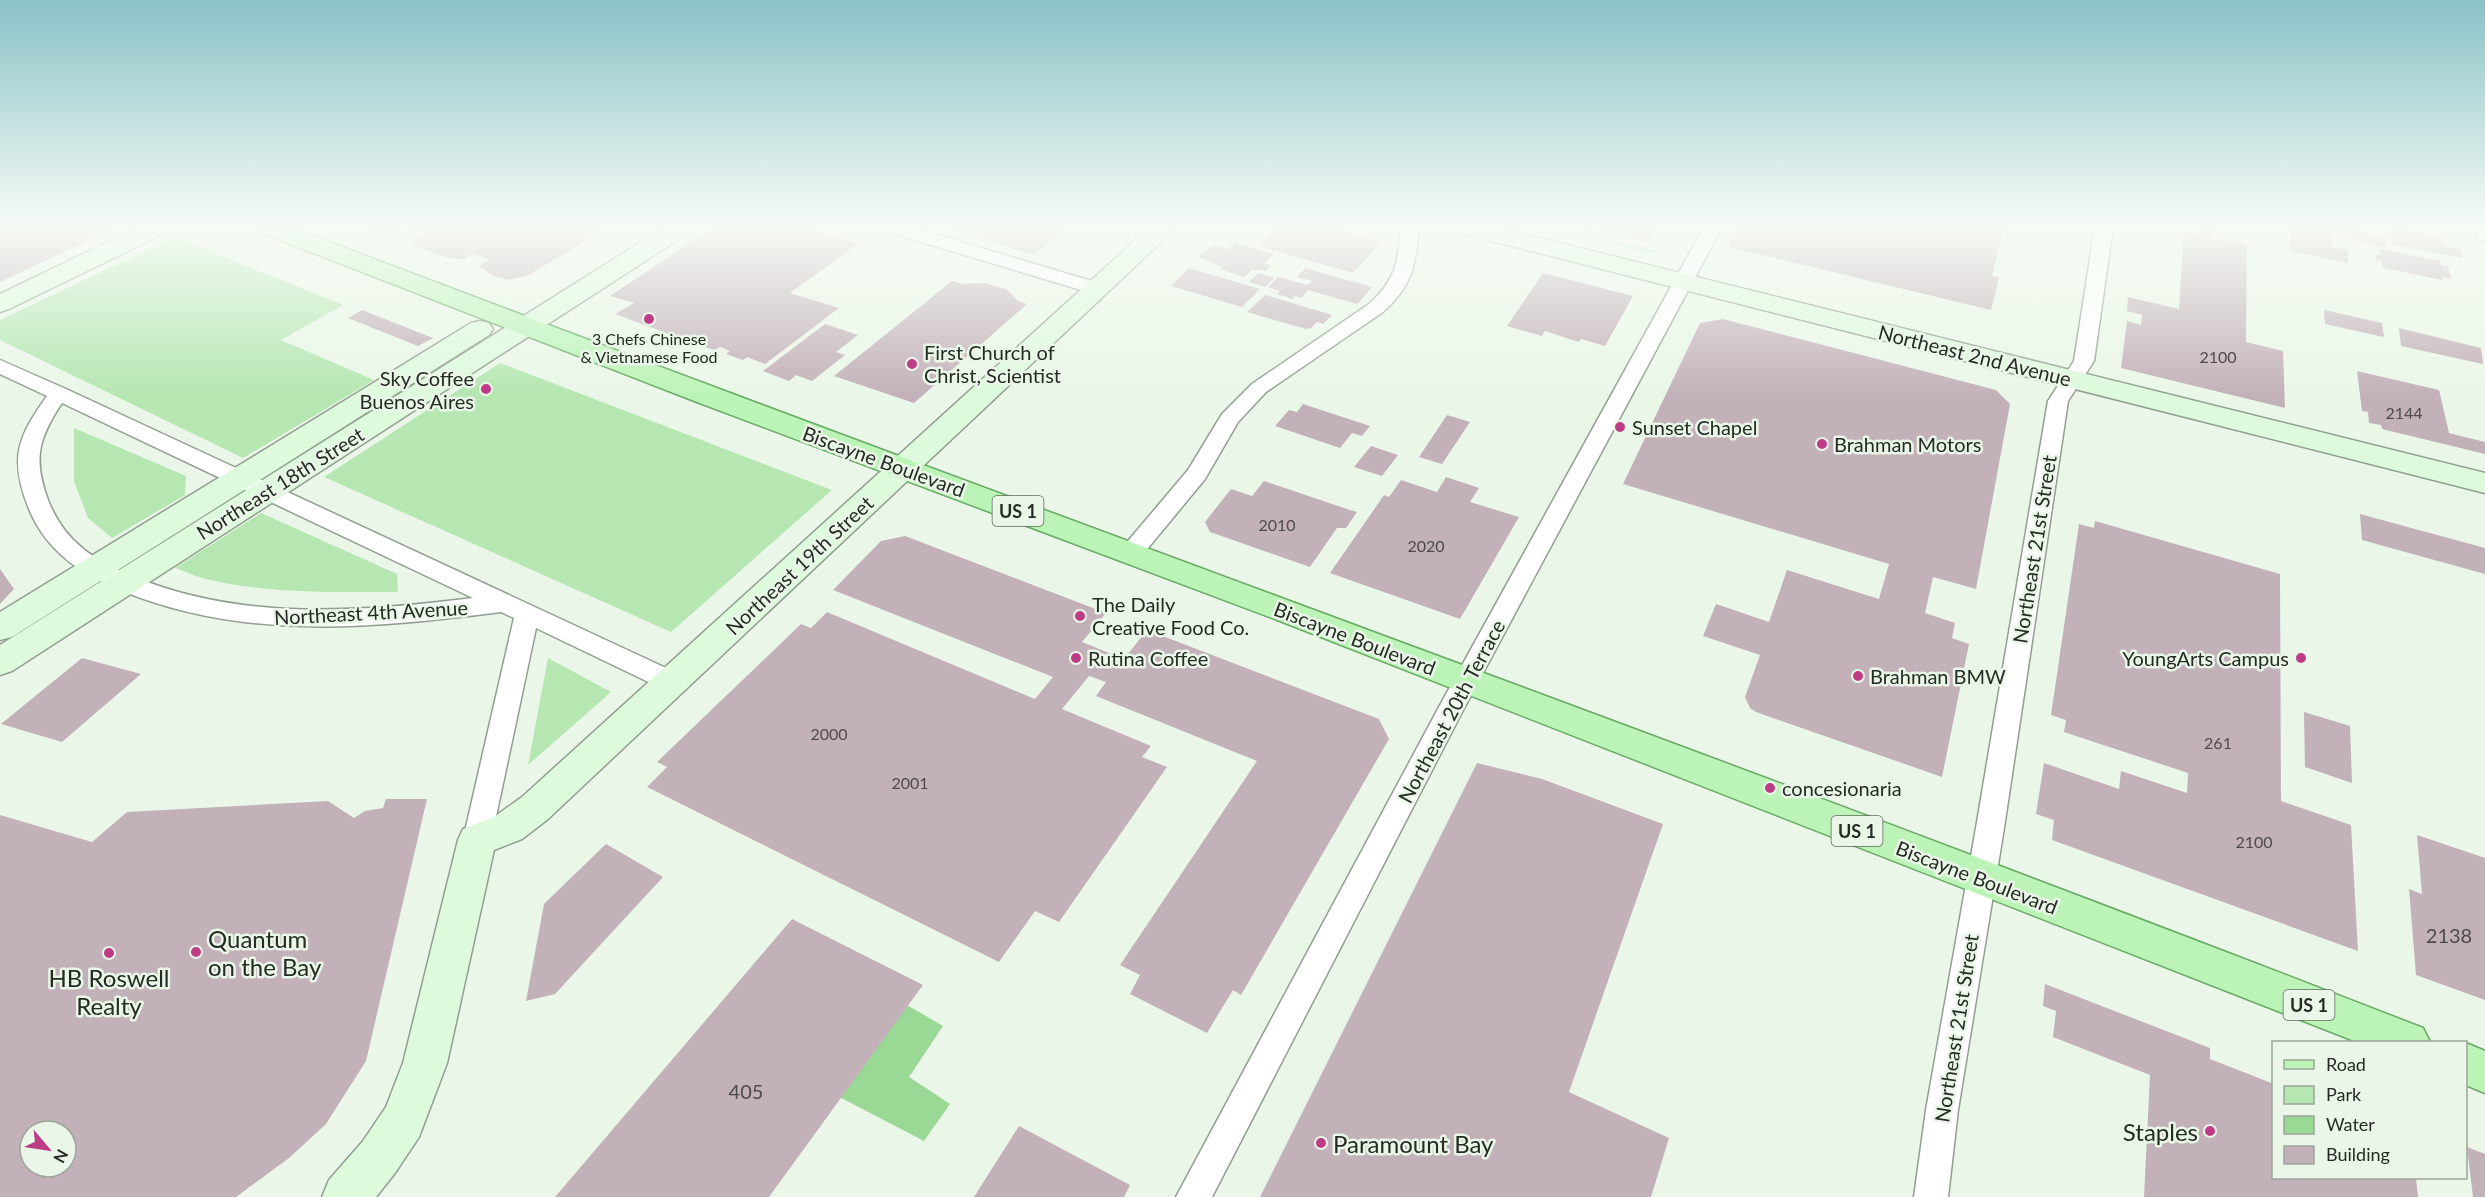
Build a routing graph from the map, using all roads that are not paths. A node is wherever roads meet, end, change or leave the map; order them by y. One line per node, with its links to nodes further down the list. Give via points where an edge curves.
1 (44, 283): 11 (street)
2 (412, 283): 12 (main road, Biscayne Boulevard / US 1)
3 (567, 283): 12 (street, Northeast 18th Street)
4 (583, 283): 12 (street, Northeast 18th Street)
5 (1075, 283): 10 (street)
6 (1106, 283): 10 (street, Northeast 19th Street)
7 (1398, 283): 20 (street, via 1376,308 1242,403 1197,474)
8 (1683, 283): 14 (street, Northeast 2nd Avenue); 26 (street, Northeast 20th Terrace)
9 (2096, 283): 14 (street, Northeast 21st Street, via 2084,361)
10 (1098, 290): 16 (street, Northeast 19th Street)
11 (0, 304)
12 (513, 322): 16 (main road, Biscayne Boulevard / US 1); 17 (street, Northeast 18th Street); 19 (street, Northeast 18th Street)
13 (6, 373): 15 (street, Northeast 4th Avenue)
14 (2072, 380): 18 (street, Northeast 2nd Avenue); 29 (street, Northeast 21st Street, via 2058,401)
15 (59, 393): 17 (street, Northeast 4th Avenue); 21 (street, Northeast 4th Avenue, via 32,434 29,467 33,492 49,530 72,556)
16 (904, 469): 20 (main road, Biscayne Boulevard / US 1); 27 (street, Northeast 19th Street)
17 (240, 479): 19 (street, Northeast 4th Avenue); 21 (street, Northeast 18th Street)
18 (2485, 483)
19 (267, 492): 22 (street, Northeast 18th Street); 23 (street, Northeast 4th Avenue)
20 (1131, 553): 26 (main road, Biscayne Boulevard / US 1)
21 (95, 569): 22 (street, Northeast 4th Avenue); 24 (street, Northeast 18th Street)
22 (124, 583): 23 (street, Northeast 4th Avenue, via 169,601 215,612 274,619); 25 (street, Northeast 18th Street)
23 (515, 608): 27 (street, Northeast 4th Avenue); 28 (street)
24 (0, 628)
25 (0, 662)
26 (1466, 681): 29 (main road, Biscayne Boulevard / US 1); 34 (street, Northeast 20th Terrace)
27 (672, 682): 28 (street, Northeast 19th Street, via 535,808 508,828)
28 (477, 840): 33 (street, via 425,1063 403,1121)
29 (1981, 879): 30 (main road, Biscayne Boulevard / US 1); 35 (street, Northeast 21st Street)
30 (2405, 1041)
31 (2467, 1064): 32 (main road)
32 (2485, 1072)
33 (346, 1197)
34 (1193, 1197)
35 (1931, 1197)

